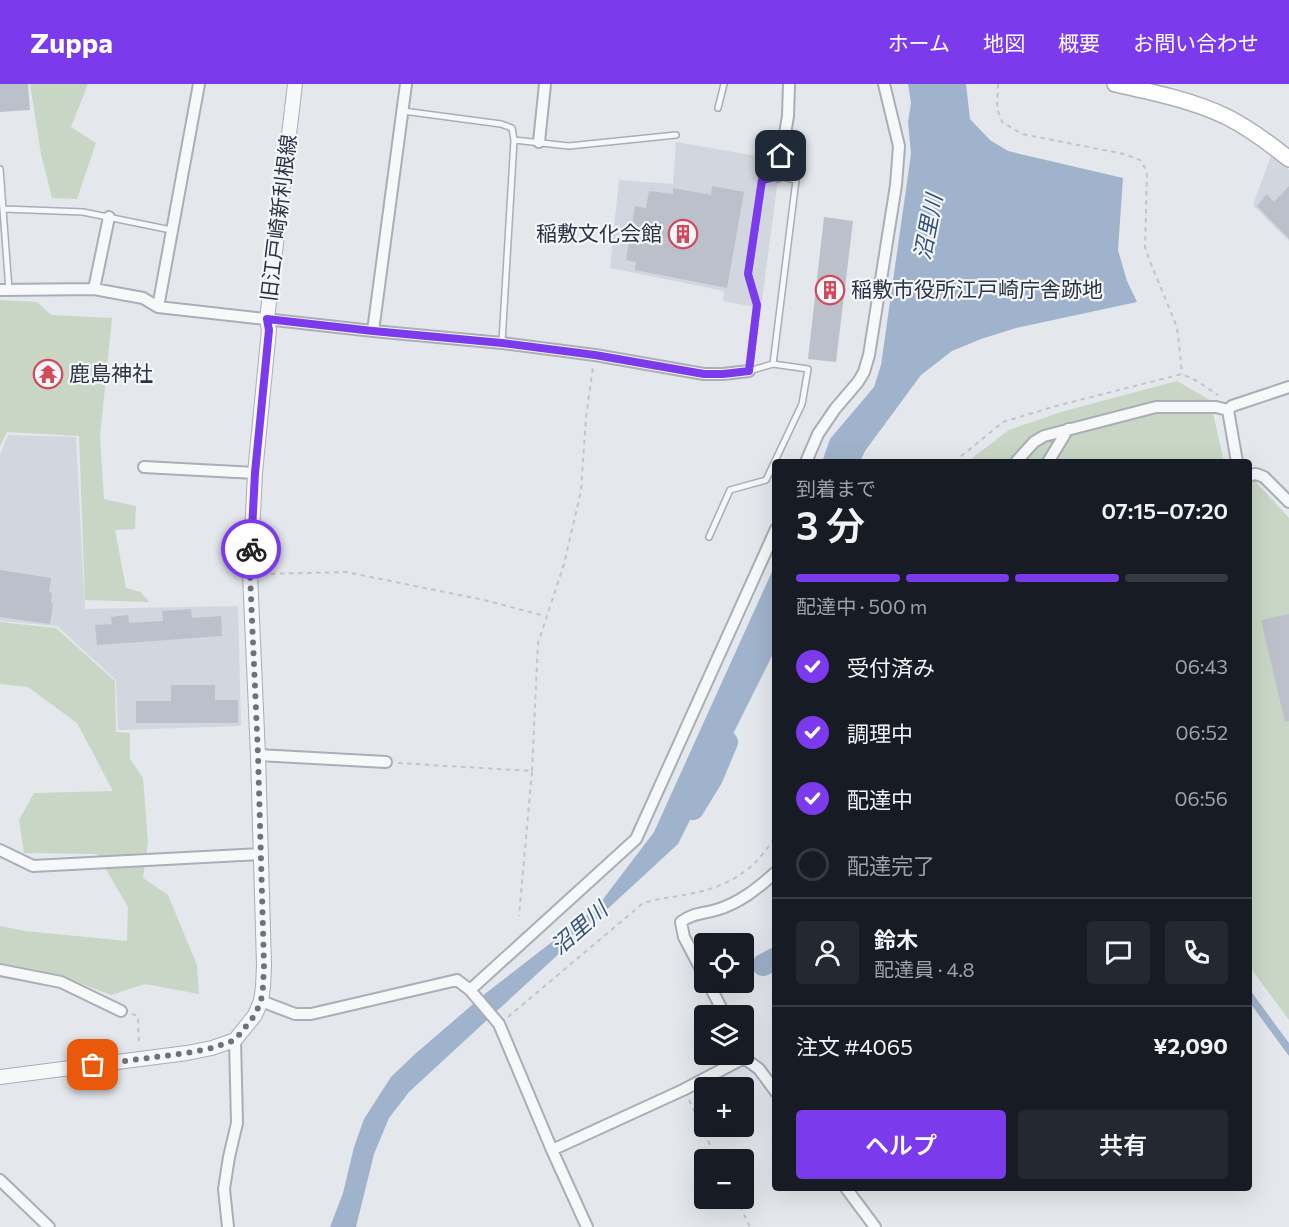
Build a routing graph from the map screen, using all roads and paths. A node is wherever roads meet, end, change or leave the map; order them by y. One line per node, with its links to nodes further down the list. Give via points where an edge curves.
1 (199, 84): 20 (street)
2 (295, 84): 24 (street, 旧江戸崎新利根線)
3 (406, 84): 11 (street)
4 (545, 84): 14 (street)
5 (724, 84): 10 (lane)
6 (789, 84): 17 (street)
7 (884, 84): 35 (street, via 898,163 869,355 864,372 818,434)
8 (998, 84): 30 (path, via 997,108 1002,122 1022,134 1124,154 1142,163 1147,175 1145,247 1175,322)
9 (1115, 84): 15 (main road, via 1166,96 1229,118)
10 (718, 108)
11 (403, 111): 13 (lane, via 501,124 512,129); 25 (street)
12 (676, 135): 14 (lane, via 569,146)
13 (514, 140): 14 (lane); 26 (lane)
14 (539, 142)
15 (1289, 159)
16 (0, 169): 18 (lane)
17 (778, 176): 28 (lane, via 796,180); 29 (lane, via 762,180 748,274 757,305)
18 (4, 209): 19 (lane, via 83,212); 22 (lane)
19 (109, 217): 20 (lane); 21 (street)
20 (172, 230): 23 (street)
21 (93, 289): 22 (street); 23 (street, via 142,298)
22 (4, 290)
23 (158, 307): 24 (street)
24 (267, 319): 25 (street); 42 (street, 旧江戸崎新利根線)
25 (373, 331): 26 (street)
26 (502, 343): 27 (street)
27 (595, 355): 29 (street, via 704,374); 48 (path, via 581,491)
28 (773, 364): 29 (lane); 34 (lane, via 808,369 802,404)
29 (749, 371)
30 (1182, 374): 32 (path, via 1212,390); 36 (path, via 1003,422)
31 (1289, 387): 32 (street)
32 (1230, 408): 33 (street, via 1156,407); 39 (street)
33 (1068, 429): 37 (street, via 1040,438); 38 (street)
34 (776, 459)
35 (807, 459)
36 (958, 459)
37 (1019, 459)
38 (1050, 459)
39 (1237, 459)
40 (144, 466): 42 (street)
41 (772, 467): 45 (lane, via 766,480 730,490)
42 (255, 473): 47 (street, 旧江戸崎新利根線)
43 (1252, 475): 44 (street, via 1264,477)
44 (1289, 502)
45 (710, 537)
46 (772, 538): 59 (street, via 636,839)
47 (250, 574): 48 (path, via 346,572); 49 (street, 旧江戸崎新利根線)
48 (547, 616): 51 (path, via 538,643)
49 (258, 755): 50 (street); 54 (street, 旧江戸崎新利根線)
50 (386, 762): 51 (path)
51 (532, 771): 56 (path)
52 (772, 841): 62 (path, via 747,870 714,889 642,904)
53 (0, 850): 54 (street, via 33,866)
54 (260, 854): 60 (street, 旧江戸崎新利根線, via 264,965)
55 (772, 875): 57 (street, via 735,903 681,922)
56 (519, 916)
57 (694, 956)
58 (0, 970): 61 (street, via 61,982)
59 (472, 992): 60 (street, via 457,980 311,1014 295,1014); 62 (street)
60 (261, 1001): 63 (street, 旧江戸崎新利根線)
61 (121, 1011): 64 (path, via 138,1016)
62 (498, 1022): 71 (street)
63 (235, 1040): 64 (street, via 212,1048); 76 (street, via 237,1123 224,1189)
64 (139, 1060): 67 (street)
65 (728, 1065): 69 (street)
66 (754, 1065): 68 (street)
67 (0, 1077)
68 (772, 1087)
69 (683, 1090): 70 (path); 71 (street)
70 (712, 1149)
71 (552, 1150): 77 (street)
72 (0, 1180): 75 (street)
73 (848, 1191): 79 (street)
74 (741, 1209): 78 (path)
75 (49, 1227)
76 (228, 1227)
77 (587, 1227)
78 (750, 1227)
79 (875, 1227)

